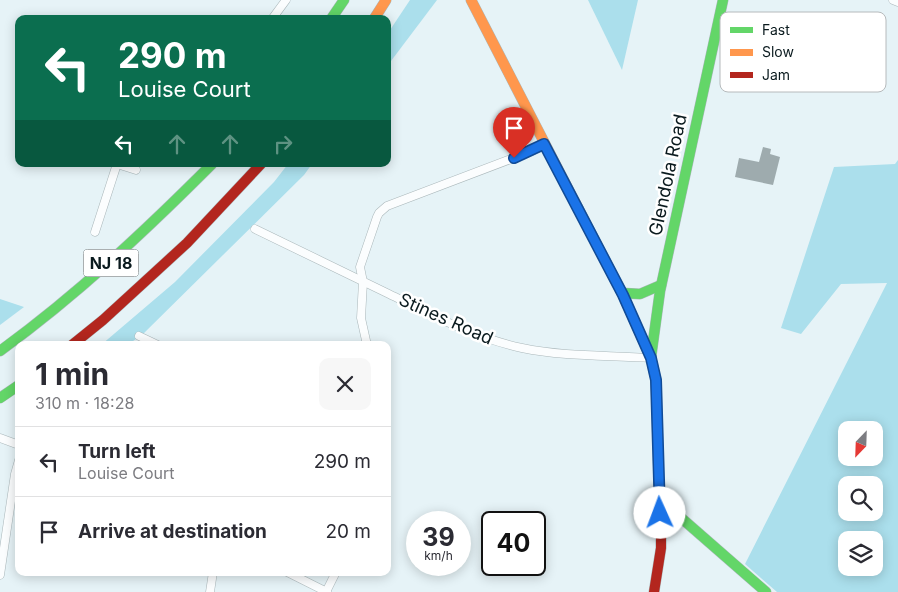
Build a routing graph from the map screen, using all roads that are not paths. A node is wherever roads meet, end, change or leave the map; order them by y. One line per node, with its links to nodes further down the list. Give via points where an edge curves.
1 (286, 0): 8 (street)
2 (344, 0): 9 (main road)
3 (386, 0): 10 (main road)
4 (471, 0): 11 (main road)
5 (893, 0): 6 (street)
6 (898, 2)
7 (720, 14): 20 (main road, Glendola Road)
8 (275, 15)
9 (334, 15)
10 (377, 15)
11 (544, 144): 19 (street, via 383,208 360,267); 21 (main road)
12 (116, 167): 18 (street)
13 (126, 167): 16 (street)
14 (209, 167): 26 (main road, NJ 18, via 110,264)
15 (258, 167): 23 (main road, NJ 18, via 186,243)
16 (136, 170)
17 (255, 229): 19 (street, Stines Road)
18 (95, 232)
19 (363, 282): 25 (street, via 361,310); 27 (street, Stines Road, via 498,342 557,354)
20 (661, 285): 21 (main road, via 640,294); 27 (main road, Glendola Road)
21 (622, 293): 27 (main road)
22 (139, 336): 24 (street)
23 (77, 341)
24 (150, 341)
25 (365, 341)
26 (0, 351)
27 (651, 358): 33 (main road, via 656,380)
28 (15, 388): 29 (main road)
29 (0, 398)
30 (0, 438): 31 (street)
31 (15, 444)
32 (15, 474): 34 (street)
33 (661, 495): 40 (main road, via 661,548); 41 (main road, via 678,516)
34 (0, 575)
35 (212, 576): 38 (street)
36 (295, 576): 39 (street)
37 (334, 576): 39 (street)
38 (210, 592)
39 (327, 592)
40 (654, 592)
41 (766, 592)

